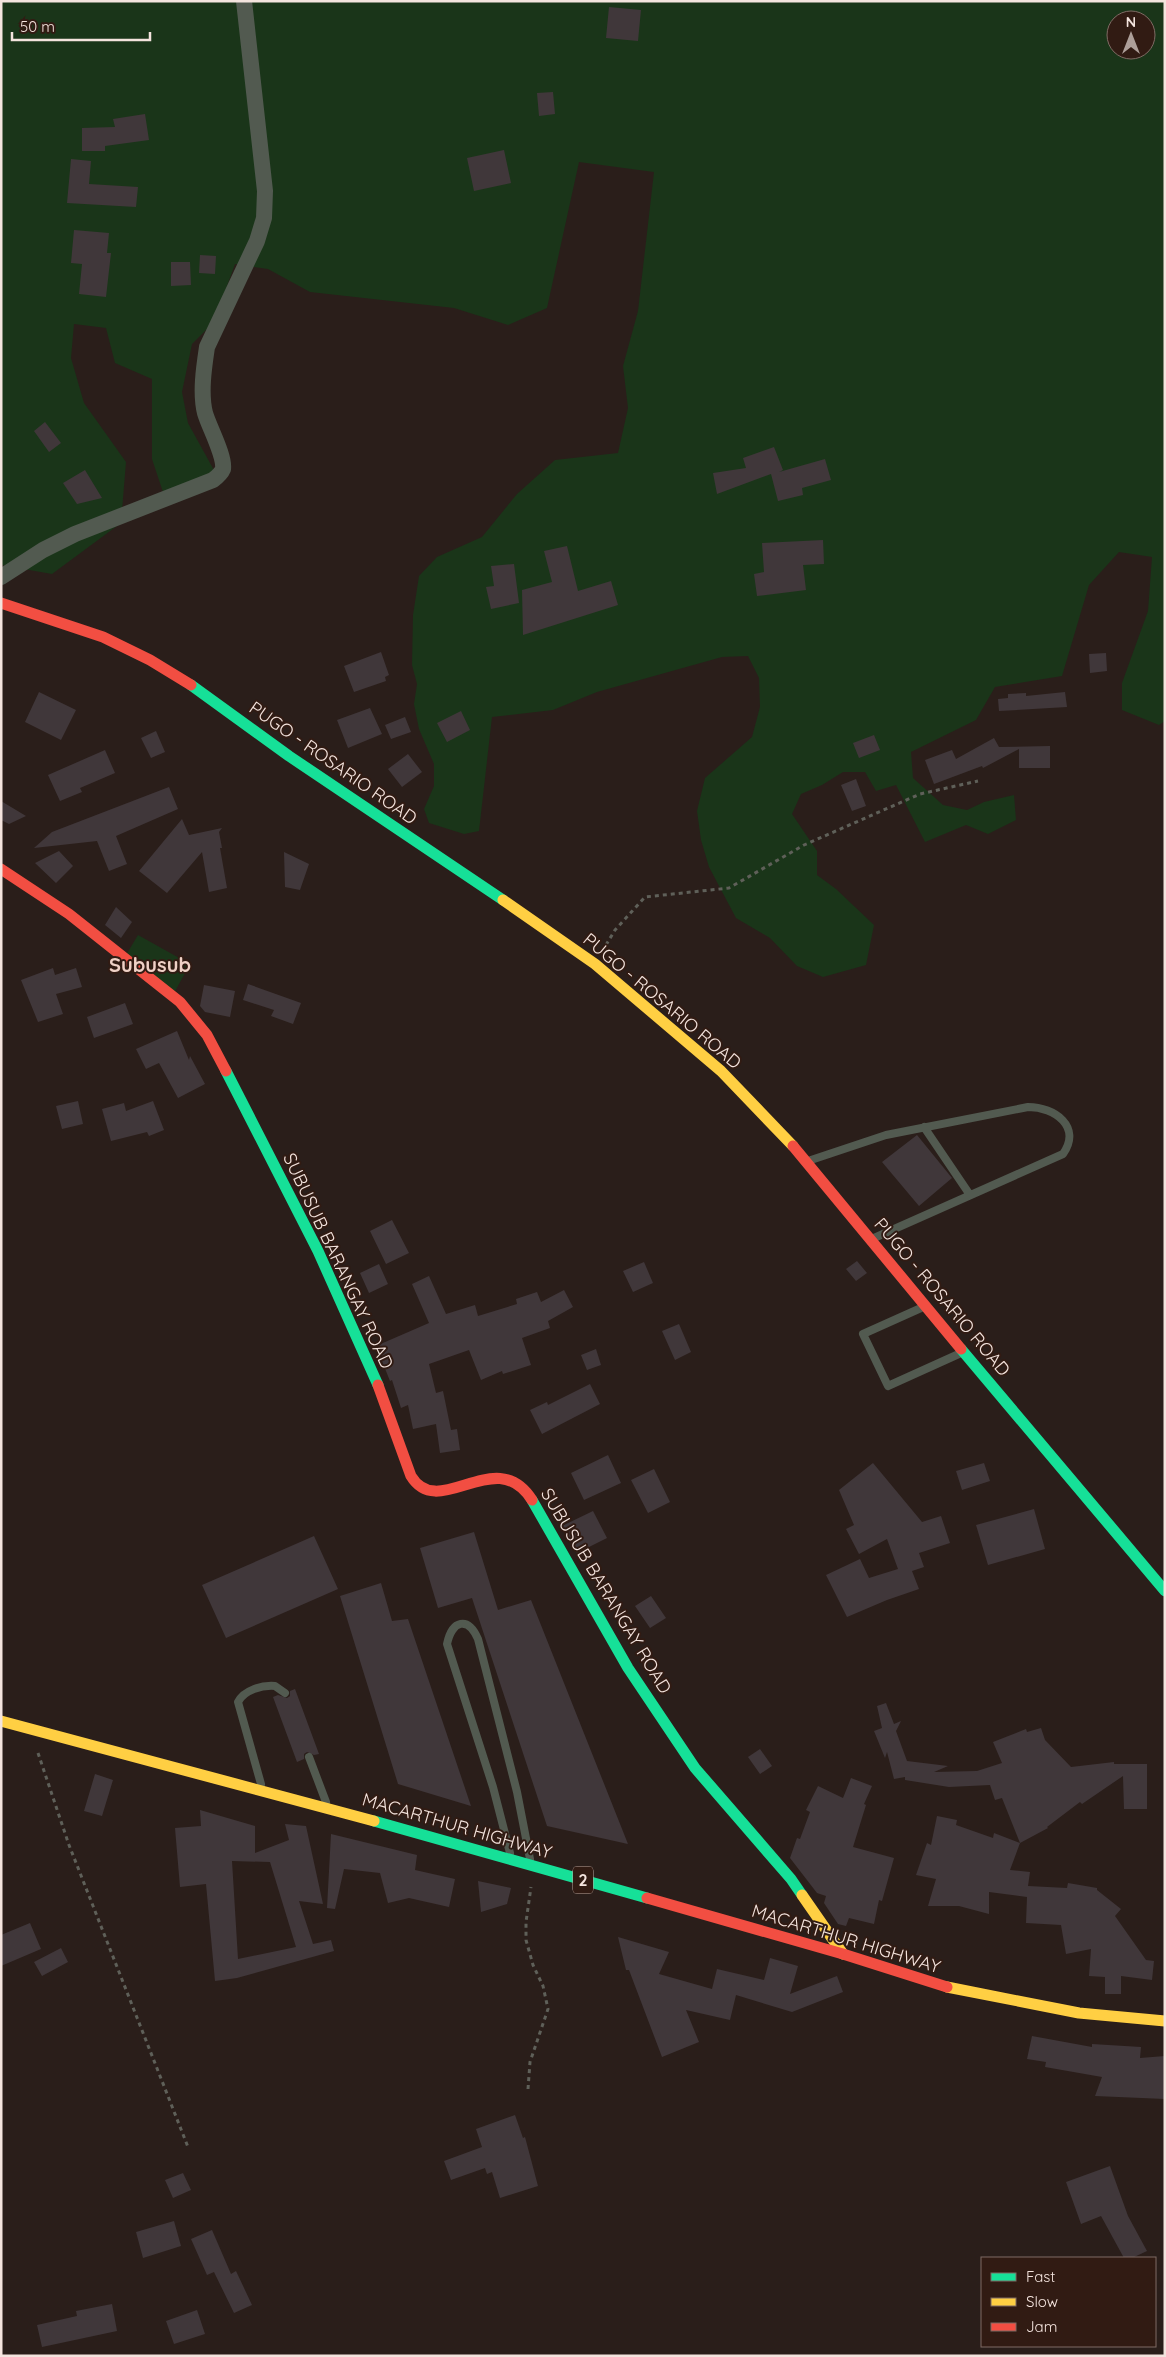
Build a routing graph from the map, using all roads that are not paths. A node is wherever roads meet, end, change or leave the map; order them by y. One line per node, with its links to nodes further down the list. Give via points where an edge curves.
1 (244, 1): 2 (street, via 265,191 264,218 257,241 207,347 204,363 205,411 223,469 213,480 75,534)
2 (1, 577)
3 (1, 603): 6 (main road, PUGO - ROSARIO ROAD, via 103,637 150,660 201,691 289,756 531,918 595,964 721,1070)
4 (1, 869): 19 (main road, SUBUSUB BARANGAY ROAD, via 69,914 180,1002 195,1018 207,1035 282,1180 354,1328 418,1487 440,1491 500,1478 522,1487 628,1668 695,1768 791,1879)
5 (924, 1127): 6 (lane, via 886,1135); 7 (lane); 7 (lane, via 1028,1107 1042,1107 1063,1121 1069,1134 1069,1146 1063,1154)
6 (807, 1162): 8 (main road, PUGO - ROSARIO ROAD)
7 (970, 1195): 8 (lane)
8 (872, 1239): 9 (main road, PUGO - ROSARIO ROAD)
9 (925, 1306): 10 (main road, PUGO - ROSARIO ROAD); 10 (lane, via 863,1334 888,1386)
10 (964, 1352): 11 (main road, PUGO - ROSARIO ROAD)
11 (1165, 1592)
12 (285, 1693): 15 (lane, via 275,1686 261,1687 244,1694 238,1702)
13 (1, 1721): 15 (main road, MACARTHUR HIGHWAY / 2)
14 (309, 1757): 16 (lane)
15 (262, 1789): 16 (main road, MACARTHUR HIGHWAY / 2)
16 (328, 1808): 17 (main road, MACARTHUR HIGHWAY / 2)
17 (512, 1860): 18 (main road, MACARTHUR HIGHWAY / 2); 18 (lane, via 493,1787 447,1644 449,1634 460,1624 473,1628 478,1639 517,1792)
18 (532, 1866): 19 (main road, MACARTHUR HIGHWAY / 2)
19 (843, 1954): 21 (main road, MACARTHUR HIGHWAY / 2, via 949,1988 1079,2013)
20 (1165, 2015): 21 (main road, MACARTHUR HIGHWAY / 2)
21 (1136, 2016): 22 (main road, MACARTHUR HIGHWAY / 2)
22 (1165, 2021)

